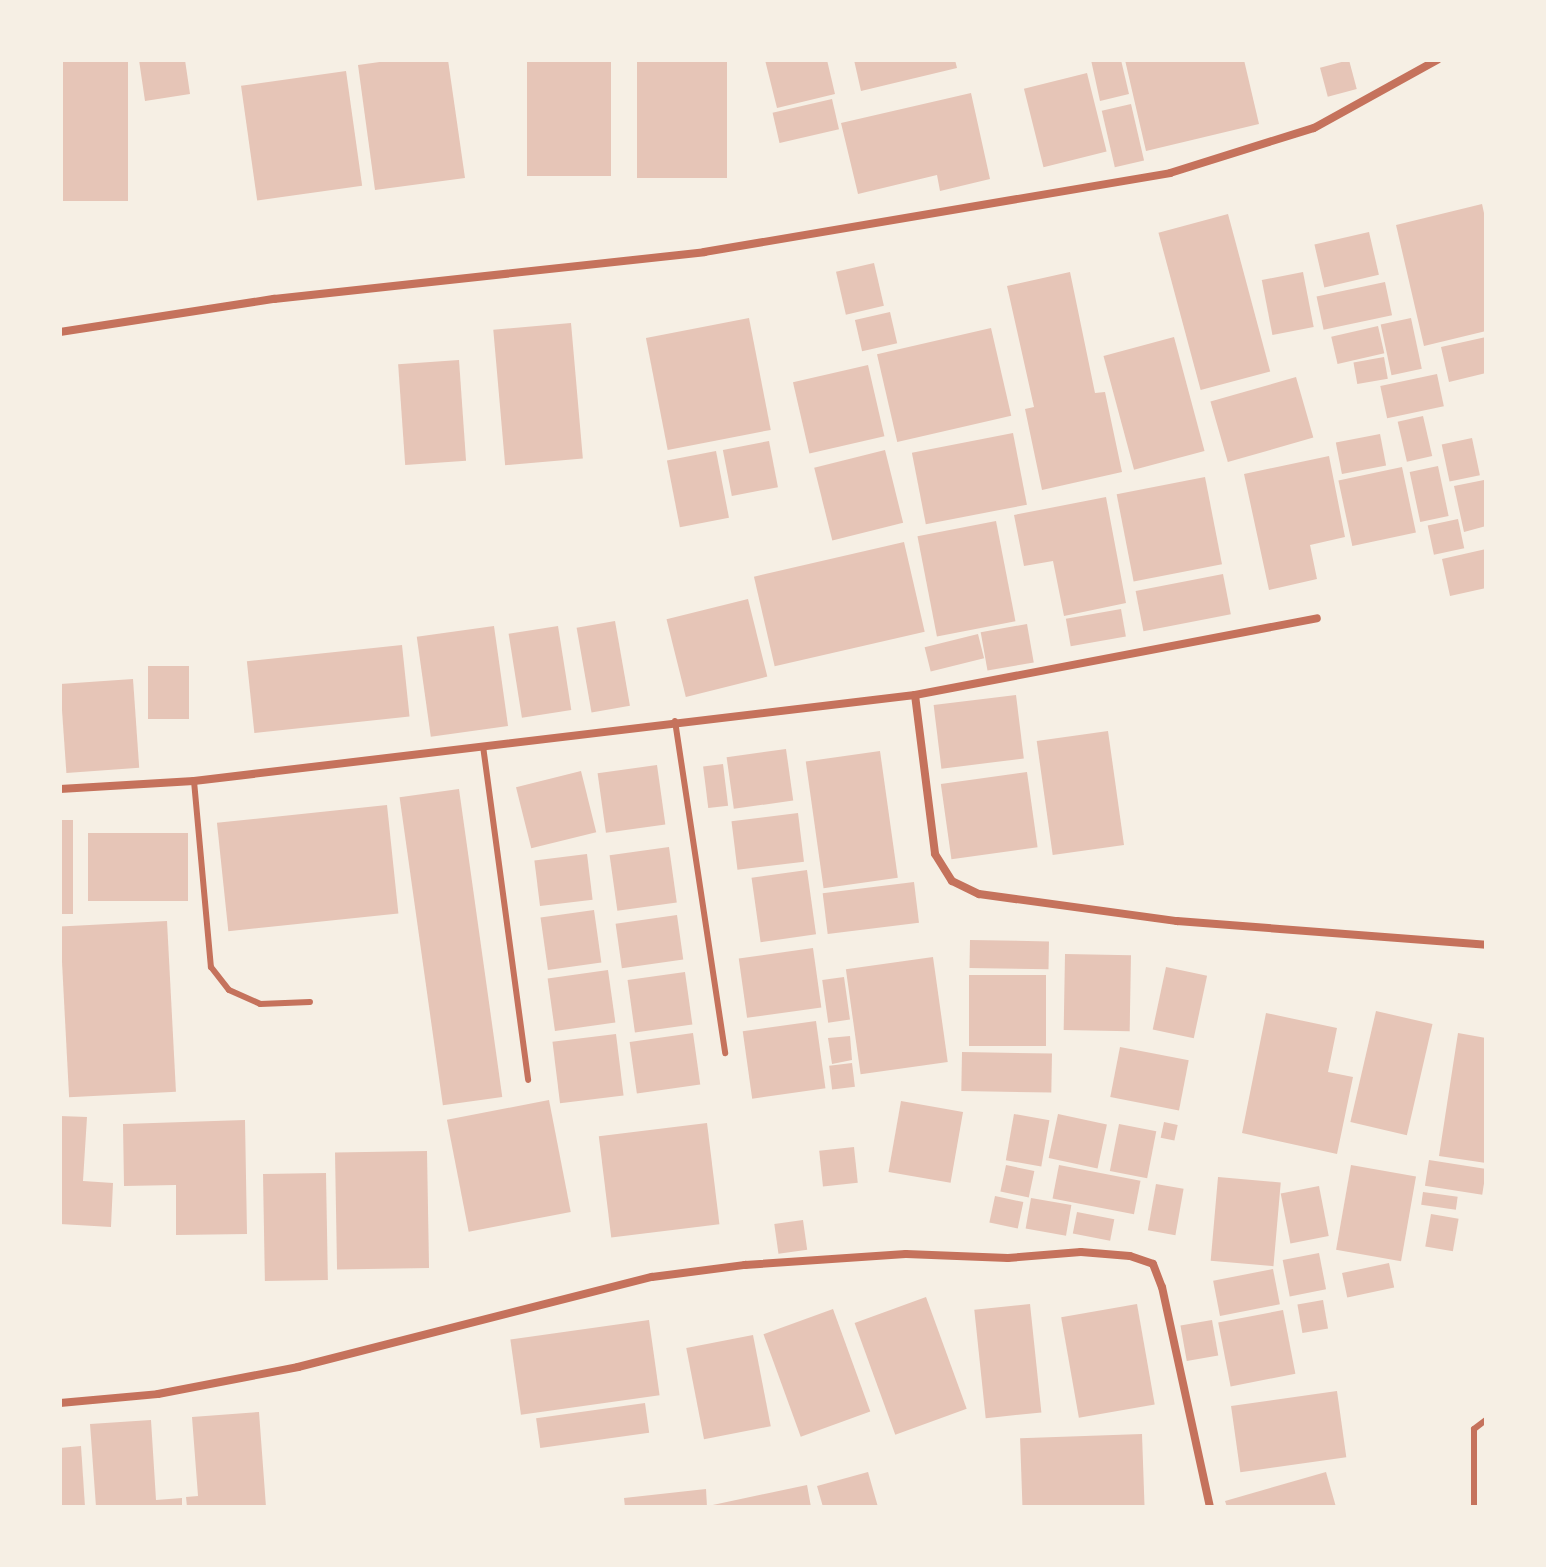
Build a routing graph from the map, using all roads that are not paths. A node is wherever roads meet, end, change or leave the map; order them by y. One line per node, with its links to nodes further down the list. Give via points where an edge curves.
1 (1437, 60): 2 (street, via 1314,128 1170,173 704,252 274,299)
2 (60, 332)
3 (1317, 618): 4 (street)
4 (915, 695): 5 (street); 9 (street, via 935,854 952,881 979,894 1177,921)
5 (675, 721): 6 (street); 11 (lane)
6 (483, 746): 7 (street); 12 (lane)
7 (194, 781): 8 (street); 10 (lane, via 211,967 229,990 260,1004)
8 (60, 789)
9 (1486, 945)
10 (310, 1002)
11 (725, 1053)
12 (528, 1080)
13 (60, 1403): 15 (street, via 158,1394 298,1367 652,1277 906,1254 1130,1256 1153,1264 1162,1287)
14 (1486, 1420): 16 (lane, via 1474,1429)
15 (1210, 1507)
16 (1474, 1507)

